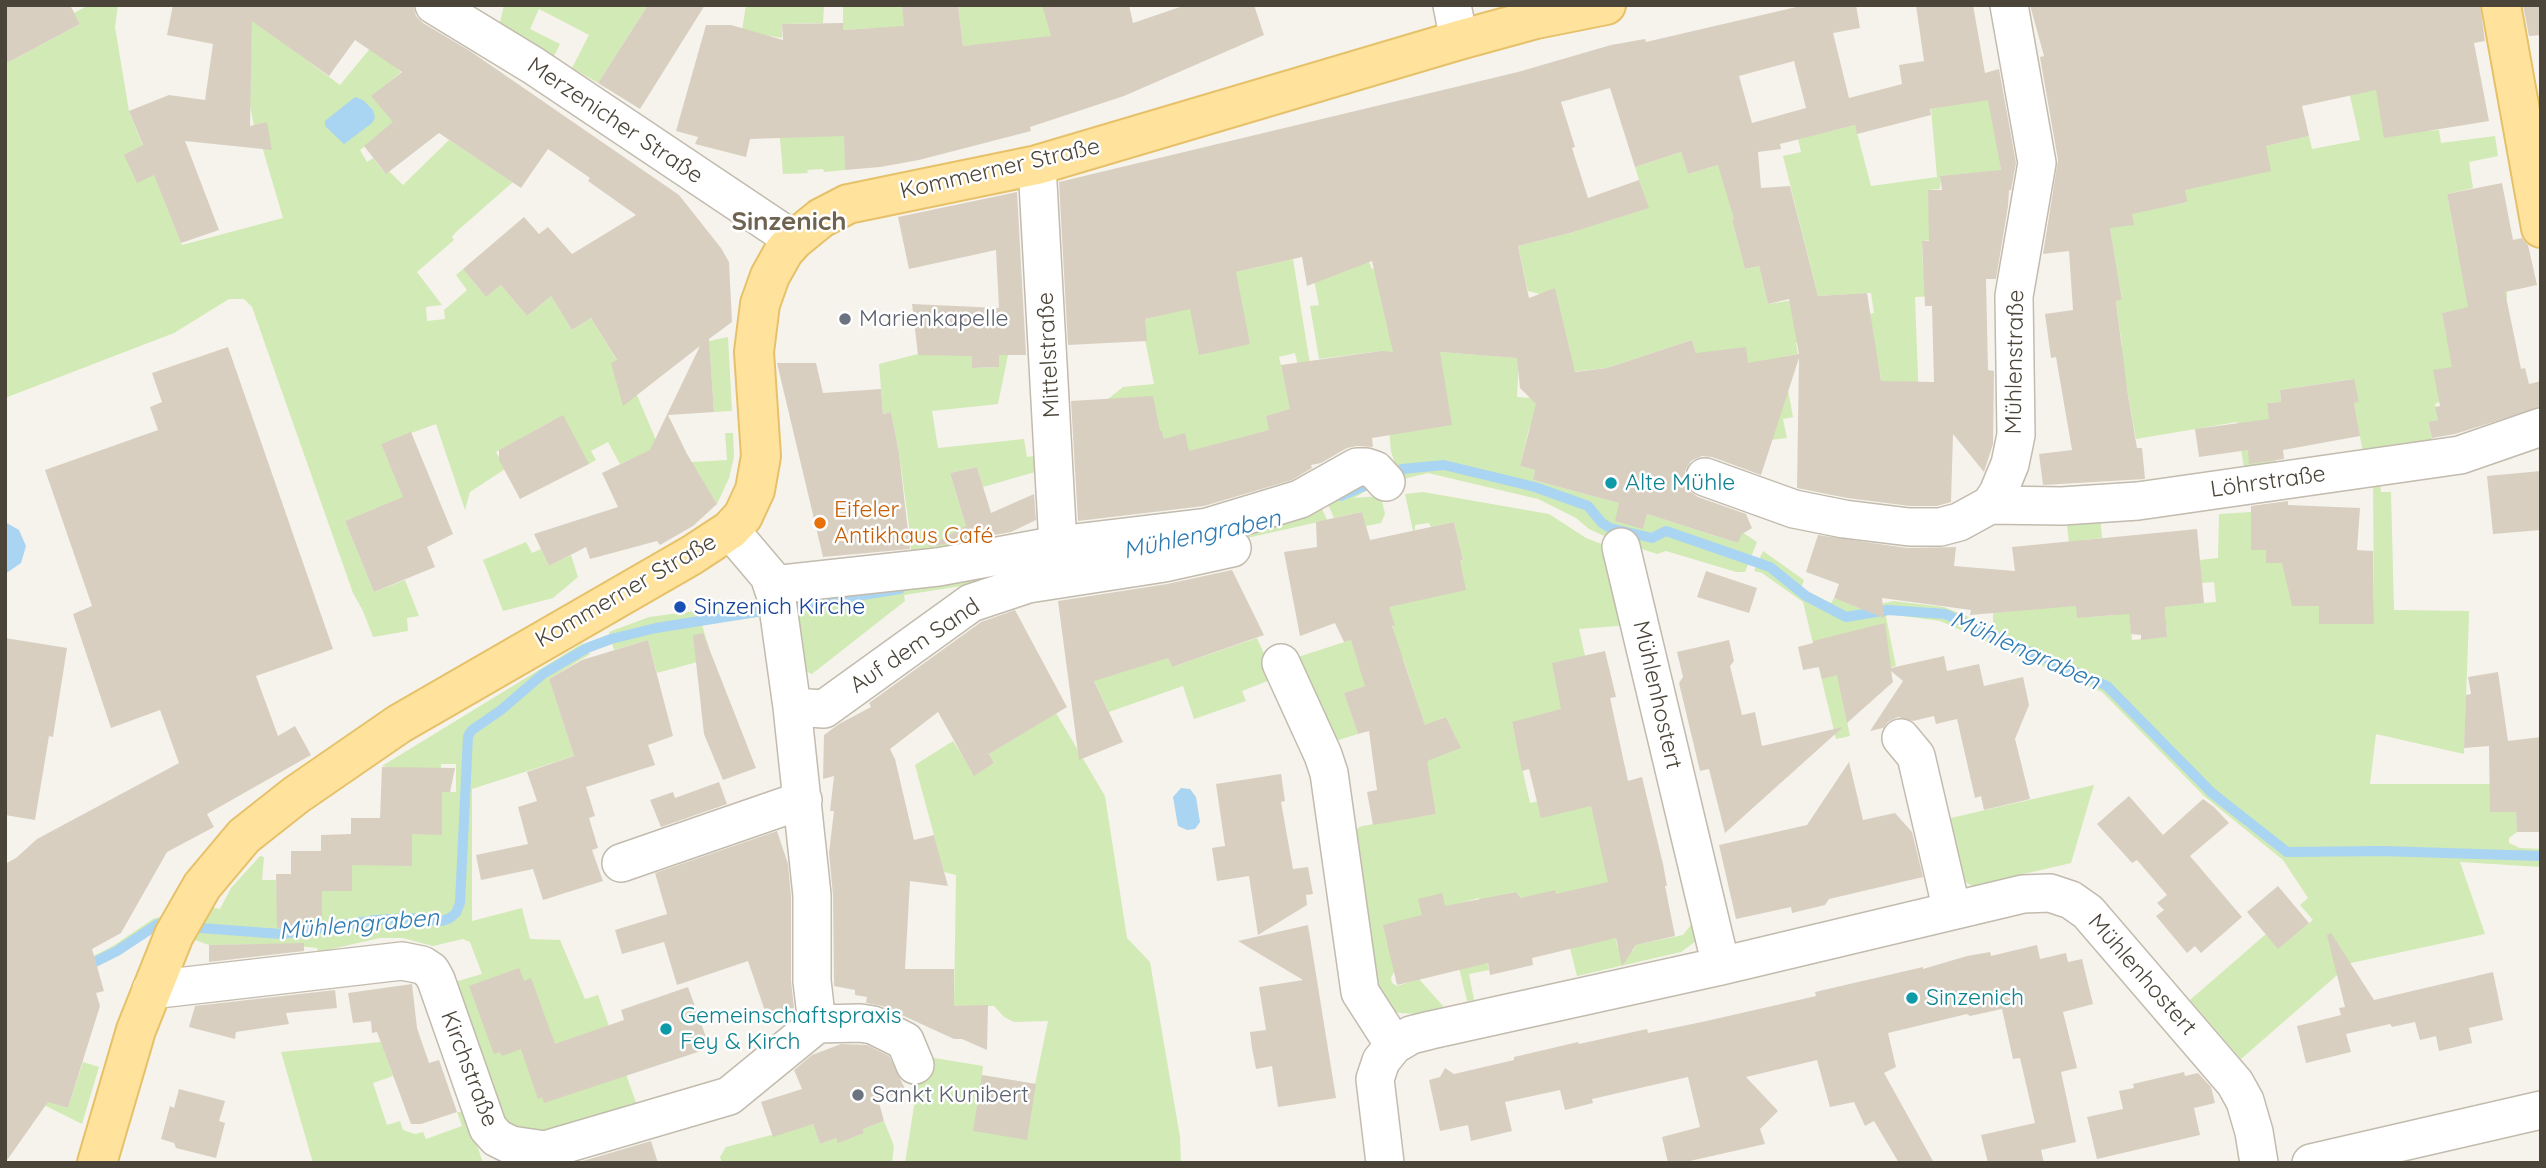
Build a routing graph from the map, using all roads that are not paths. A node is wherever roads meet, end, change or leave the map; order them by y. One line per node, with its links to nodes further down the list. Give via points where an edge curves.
1 (434, 5): 8 (street, Merzenicher Straße, via 534,66)
2 (1606, 5): 5 (main road, Kommerner Straße, via 1536,19)
3 (2008, 5): 12 (street, Mühlenstraße, via 2037,163 2014,296 2016,435 2005,479)
4 (2501, 5): 7 (main road)
5 (1455, 23): 6 (main road, Kommerner Straße)
6 (1037, 165): 8 (main road, Kommerner Straße, via 849,204 821,218); 14 (street, Mittelstraße)
7 (2541, 228)
8 (794, 240): 13 (main road, Kommerner Straße, via 775,264 760,304 754,352 760,466 752,499)
9 (2541, 427): 12 (street, Löhrstraße, via 2460,455 2179,495 2063,506)
10 (1380, 476): 17 (street, Auf dem Sand, via 1357,467 1300,499)
11 (1705, 477): 12 (street, via 1794,509 1888,525 1940,527)
12 (1990, 505)
13 (730, 530): 18 (street, via 768,576); 26 (main road, Kommerner Straße, via 433,703 268,816 235,845 202,886)
14 (1058, 545): 17 (street, Auf dem Sand); 18 (street, Auf dem Sand)
15 (1621, 547): 25 (street, Mühlenhostert)
16 (1232, 548): 17 (street, Auf dem Sand)
17 (1150, 550): 20 (street, Auf dem Sand, via 971,603 824,709)
18 (777, 599): 20 (street)
19 (1281, 663): 28 (street, via 1326,764 1360,992)
20 (792, 707): 22 (street)
21 (1901, 738): 24 (street, via 1916,756)
22 (803, 800): 23 (street); 27 (street)
23 (621, 863)
24 (1952, 911): 25 (street, Mühlenhostert); 33 (street, Mühlenhostert, via 2036,892 2080,906 2235,1083 2245,1101)
25 (1721, 965): 28 (street, Mühlenhostert, via 1431,1030)
26 (151, 990): 27 (street, Kirchstraße, via 402,961 422,965 436,980 488,1128 512,1145 545,1150 729,1096); 31 (main road, Kommerner Straße)
27 (817, 1024): 29 (street, via 860,1023 882,1029 905,1041)
28 (1394, 1045): 32 (street, via 1381,1061 1375,1079)
29 (915, 1065)
30 (2541, 1110): 34 (street)
31 (97, 1163)
32 (1385, 1163)
33 (2259, 1163)
34 (2311, 1163)

